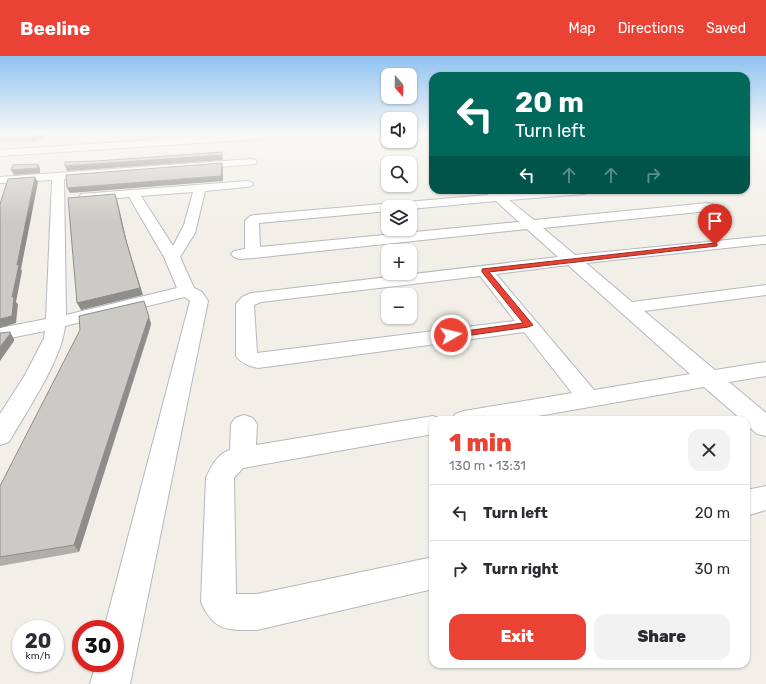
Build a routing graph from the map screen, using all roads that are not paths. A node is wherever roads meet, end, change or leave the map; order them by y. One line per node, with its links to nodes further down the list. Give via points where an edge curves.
1 (233, 163): 2 (street)
2 (58, 175): 3 (street); 8 (street)
3 (0, 180)
4 (248, 184): 5 (street)
5 (200, 188): 6 (street); 16 (street, via 190,230 180,249)
6 (133, 193): 8 (street); 16 (street)
7 (495, 194): 9 (street); 12 (street)
8 (58, 199): 22 (street)
9 (417, 203)
10 (708, 207): 12 (street)
11 (381, 208): 14 (street, via 255,219 252,221)
12 (532, 225): 14 (street); 17 (street)
13 (763, 240): 17 (street)
14 (253, 252): 15 (street)
15 (238, 254)
16 (172, 257): 19 (street)
17 (572, 260): 18 (street); 21 (street)
18 (484, 270): 23 (street); 23 (street, via 252,298 245,304 247,356 253,360 266,360)
19 (187, 290): 22 (street); 37 (street, via 199,301)
20 (766, 290): 21 (street)
21 (628, 308): 26 (street)
22 (56, 323): 24 (street); 32 (street, via 54,338 36,375)
23 (528, 325): 27 (street)
24 (0, 334)
25 (766, 369): 26 (street)
26 (710, 378): 27 (street); 31 (street)
27 (589, 399): 28 (street)
28 (488, 416)
29 (244, 424): 33 (street)
30 (429, 426): 33 (street)
31 (766, 427)
32 (0, 435)
33 (243, 457): 36 (street, via 235,459 224,469 220,478 219,602 230,612 256,612)
34 (766, 498): 35 (street)
35 (750, 502)
36 (429, 574)
37 (124, 623)
38 (113, 672): 39 (street)
39 (110, 684)

